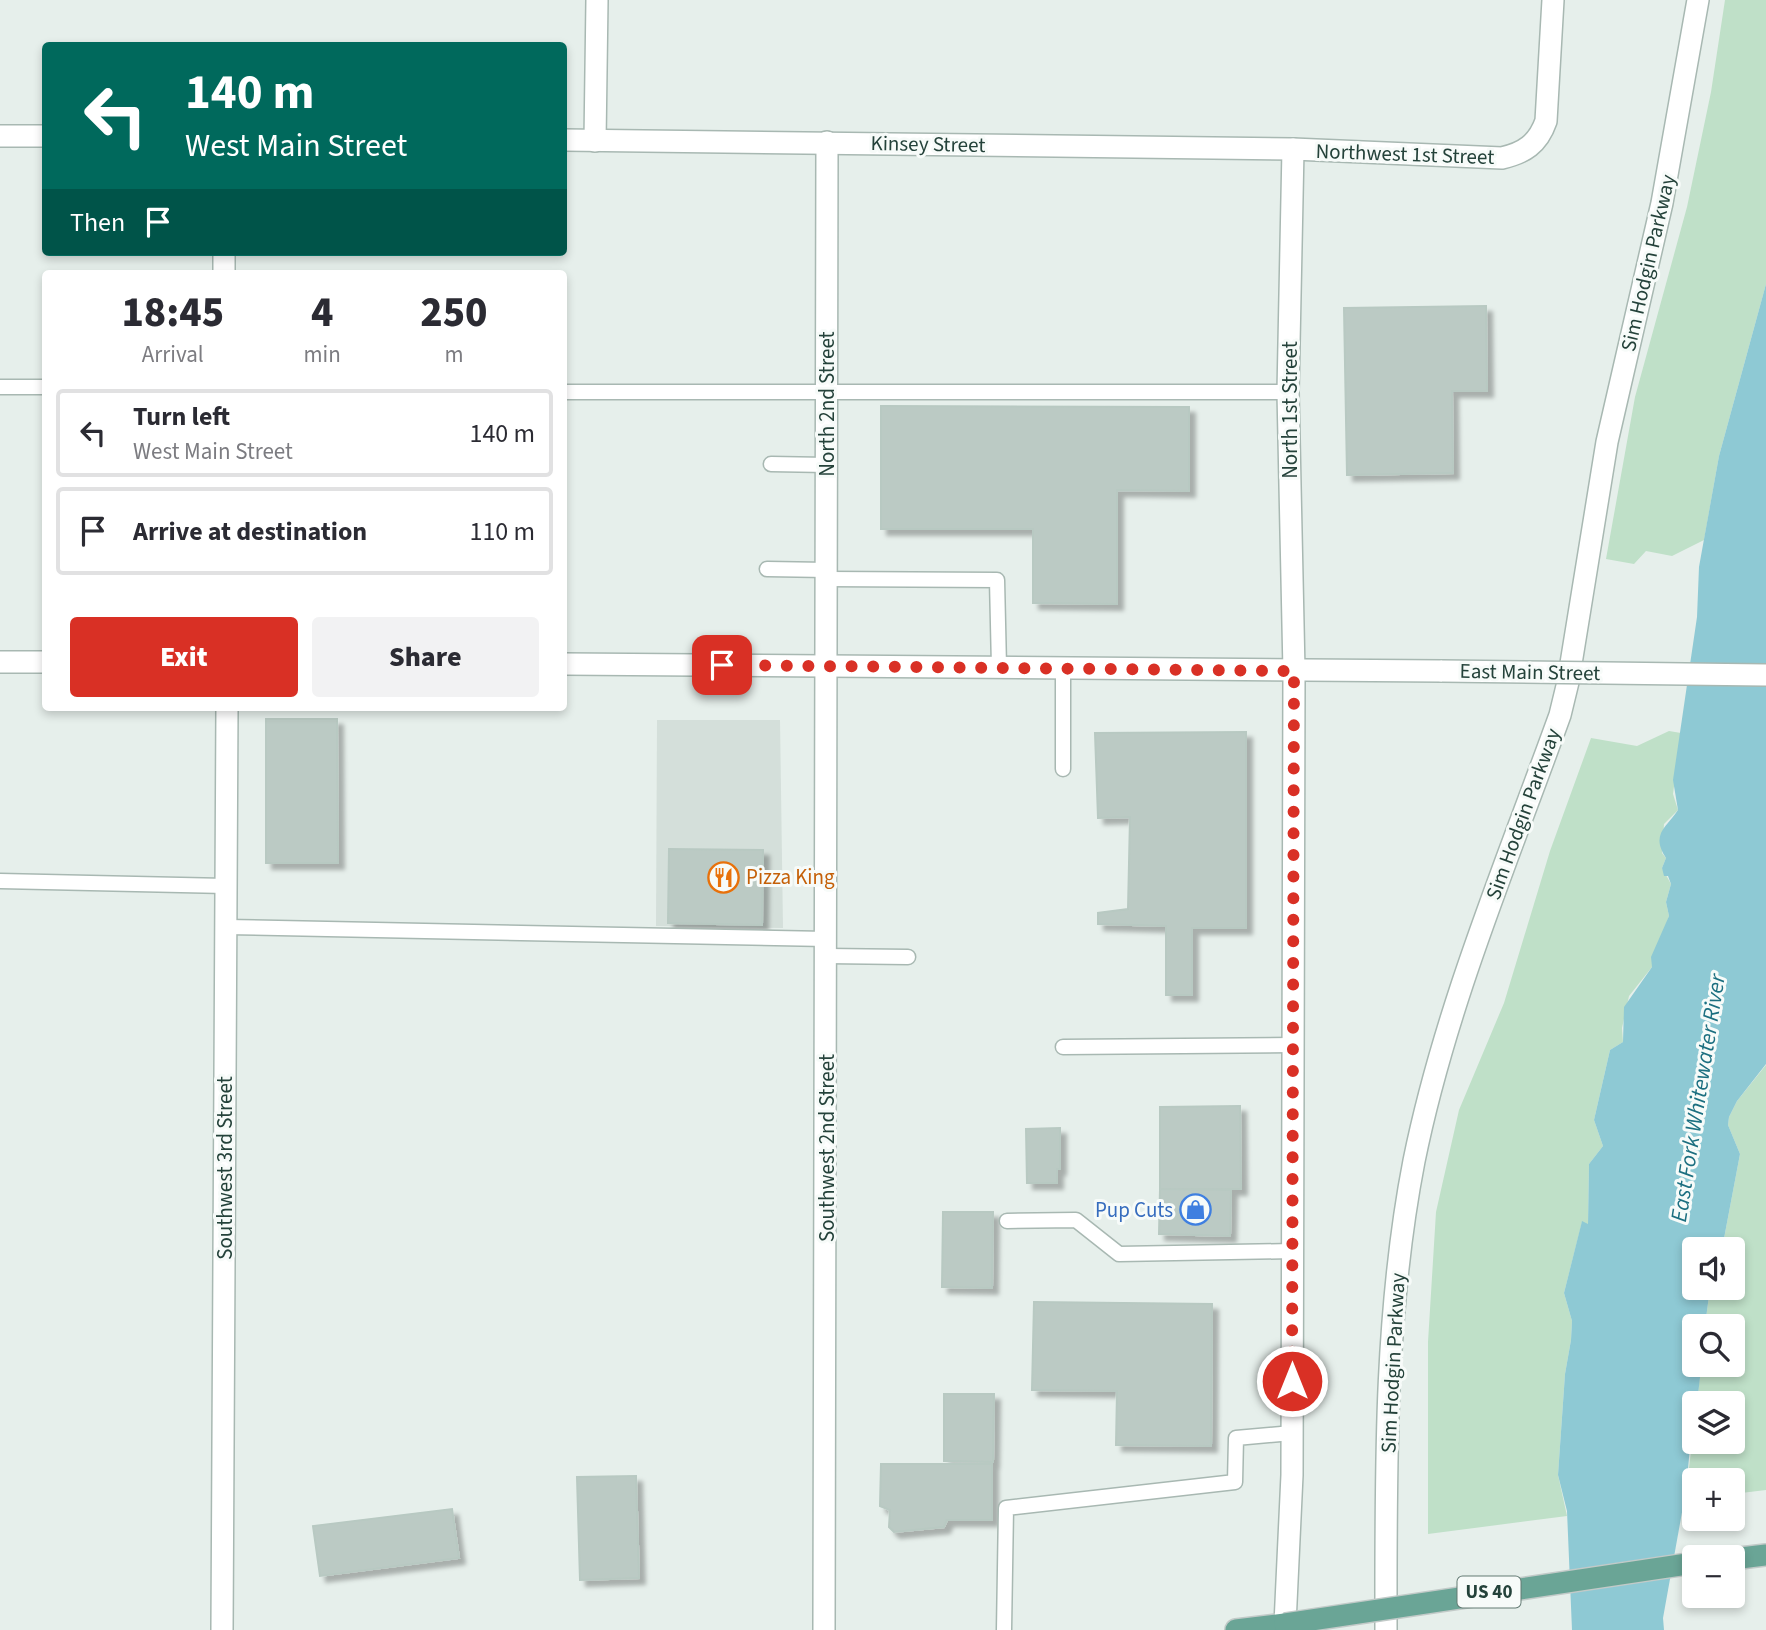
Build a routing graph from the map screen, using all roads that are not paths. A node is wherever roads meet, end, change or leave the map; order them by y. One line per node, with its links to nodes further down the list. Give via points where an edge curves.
1 (597, 0): 7 (street)
2 (1553, 0): 9 (street, Northwest 1st Street, via 1548,110 1542,133 1525,150 1502,158)
3 (1698, 0): 47 (street, Sim Hodgin Parkway, via 1665,191 1602,466 1569,682 1458,999 1414,1161 1392,1329)
4 (0, 136): 5 (street)
5 (42, 136)
6 (567, 140): 7 (street, Kinsey Street)
7 (595, 141): 8 (street, Kinsey Street)
8 (827, 142): 9 (street, Kinsey Street); 14 (street, North 2nd Street)
9 (1293, 149): 13 (street, North 1st Street)
10 (0, 387): 11 (lane)
11 (42, 387)
12 (567, 392): 14 (lane)
13 (1288, 392): 14 (lane); 25 (street, North 1st Street)
14 (827, 395): 16 (street, North 2nd Street)
15 (771, 464): 16 (lane)
16 (827, 465): 18 (street, North 2nd Street)
17 (767, 569): 18 (lane)
18 (827, 575): 22 (street, North 2nd Street); 23 (lane, via 998,580)
19 (0, 662): 20 (street)
20 (42, 662)
21 (567, 664): 22 (street, East Main Street)
22 (827, 666): 23 (street, East Main Street); 32 (street, Southwest 2nd Street)
23 (999, 667): 24 (street, East Main Street)
24 (1063, 668): 25 (street, East Main Street); 28 (lane)
25 (1294, 671): 26 (street, East Main Street, bridge); 34 (street, North 1st Street)
26 (1766, 675)
27 (227, 711): 30 (street, Southwest 3rd Street)
28 (1063, 769)
29 (0, 881): 30 (lane)
30 (226, 886): 31 (street, Southwest 3rd Street)
31 (226, 927): 32 (lane); 43 (street, Southwest 3rd Street)
32 (827, 947): 33 (lane); 44 (street, Southwest 2nd Street)
33 (908, 957)
34 (1292, 1045): 35 (lane); 37 (street, North 1st Street)
35 (1063, 1047)
36 (1007, 1221): 37 (lane, via 1076,1220 1119,1254)
37 (1292, 1251): 38 (street, North 1st Street)
38 (1292, 1433): 42 (street, North 1st Street); 45 (lane, via 1236,1438 1235,1482 1006,1508)
39 (1766, 1555): 40 (main road)
40 (1745, 1557)
41 (1682, 1565): 42 (main road, US 40, bridge)
42 (1285, 1624): 46 (main road, US 40)
43 (222, 1630)
44 (824, 1630)
45 (1004, 1630)
46 (1236, 1630)
47 (1386, 1630)

